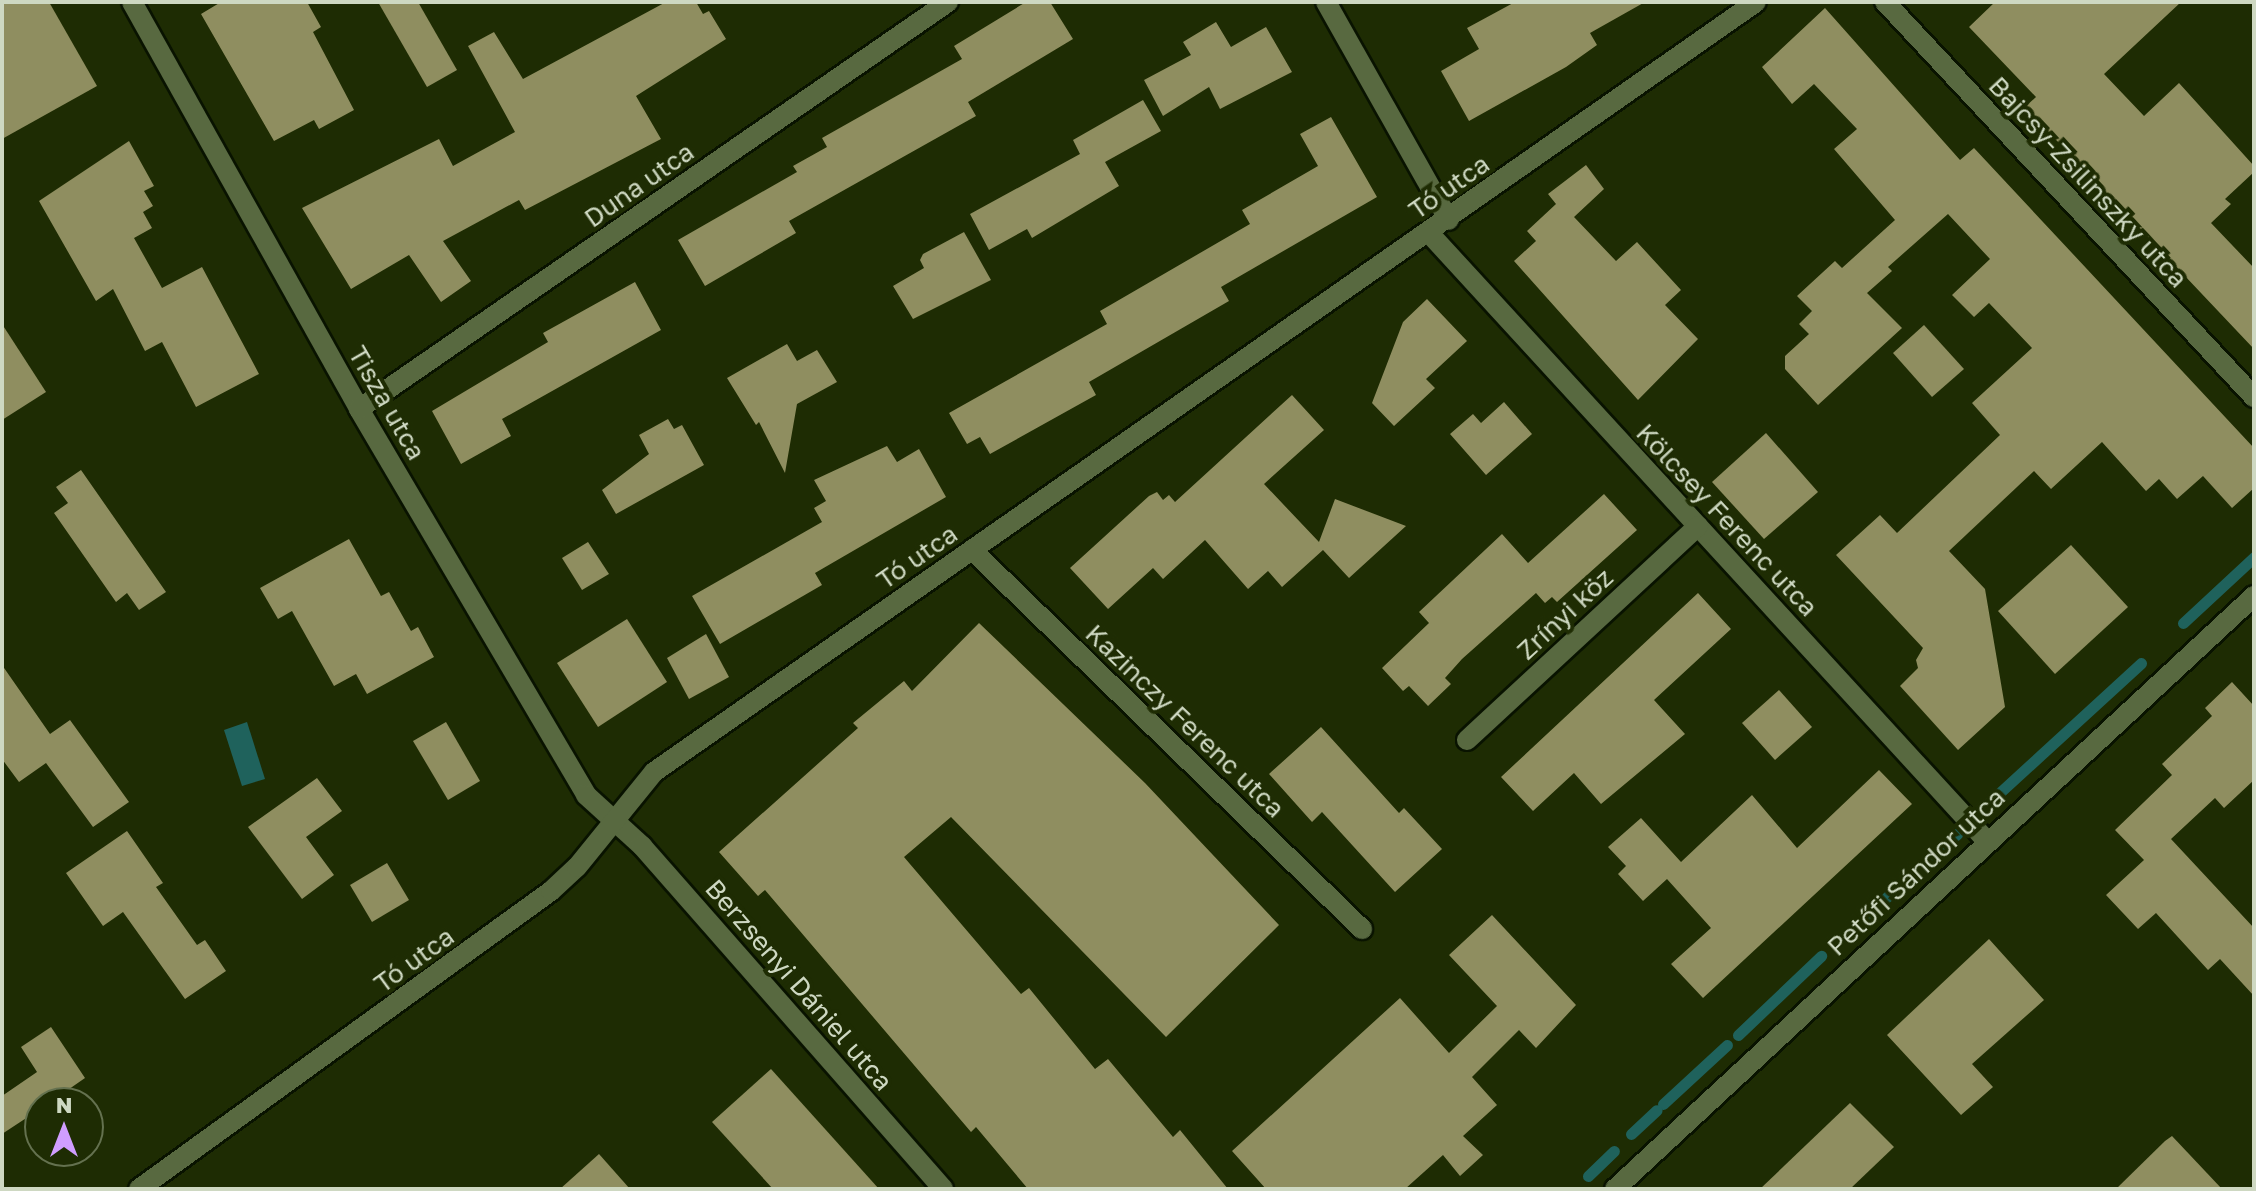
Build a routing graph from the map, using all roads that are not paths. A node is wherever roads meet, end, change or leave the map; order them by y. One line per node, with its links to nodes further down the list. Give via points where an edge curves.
1 (132, 2): 9 (street, Tisza utca)
2 (948, 2): 9 (street, Duna utca)
3 (1326, 2): 6 (street)
4 (1756, 2): 6 (street, Tó utca)
5 (1885, 2): 8 (street, Bajcsy-Zsilinszky utca)
6 (1449, 220): 7 (street, Tó utca)
7 (1429, 233): 10 (street, Kölcsey Ferenc utca); 11 (street, Tó utca)
8 (2254, 397)
9 (359, 409): 14 (street, Tisza utca, via 586,795)
10 (1698, 526): 13 (street, Zrínyi köz); 15 (street, Kölcsey Ferenc utca)
11 (972, 550): 14 (street, Tó utca, via 654,772); 16 (street, Kazinczy Ferenc utca)
12 (2254, 596): 15 (street, Petőfi Sándor utca)
13 (1467, 740)
14 (612, 819): 17 (street, Tó utca, via 577,867 551,891); 18 (street, Berzsenyi Dániel utca, via 642,846)
15 (1987, 841): 19 (street, Petőfi Sándor utca)
16 (1362, 929)
17 (139, 1189)
18 (943, 1189)
19 (1615, 1189)

